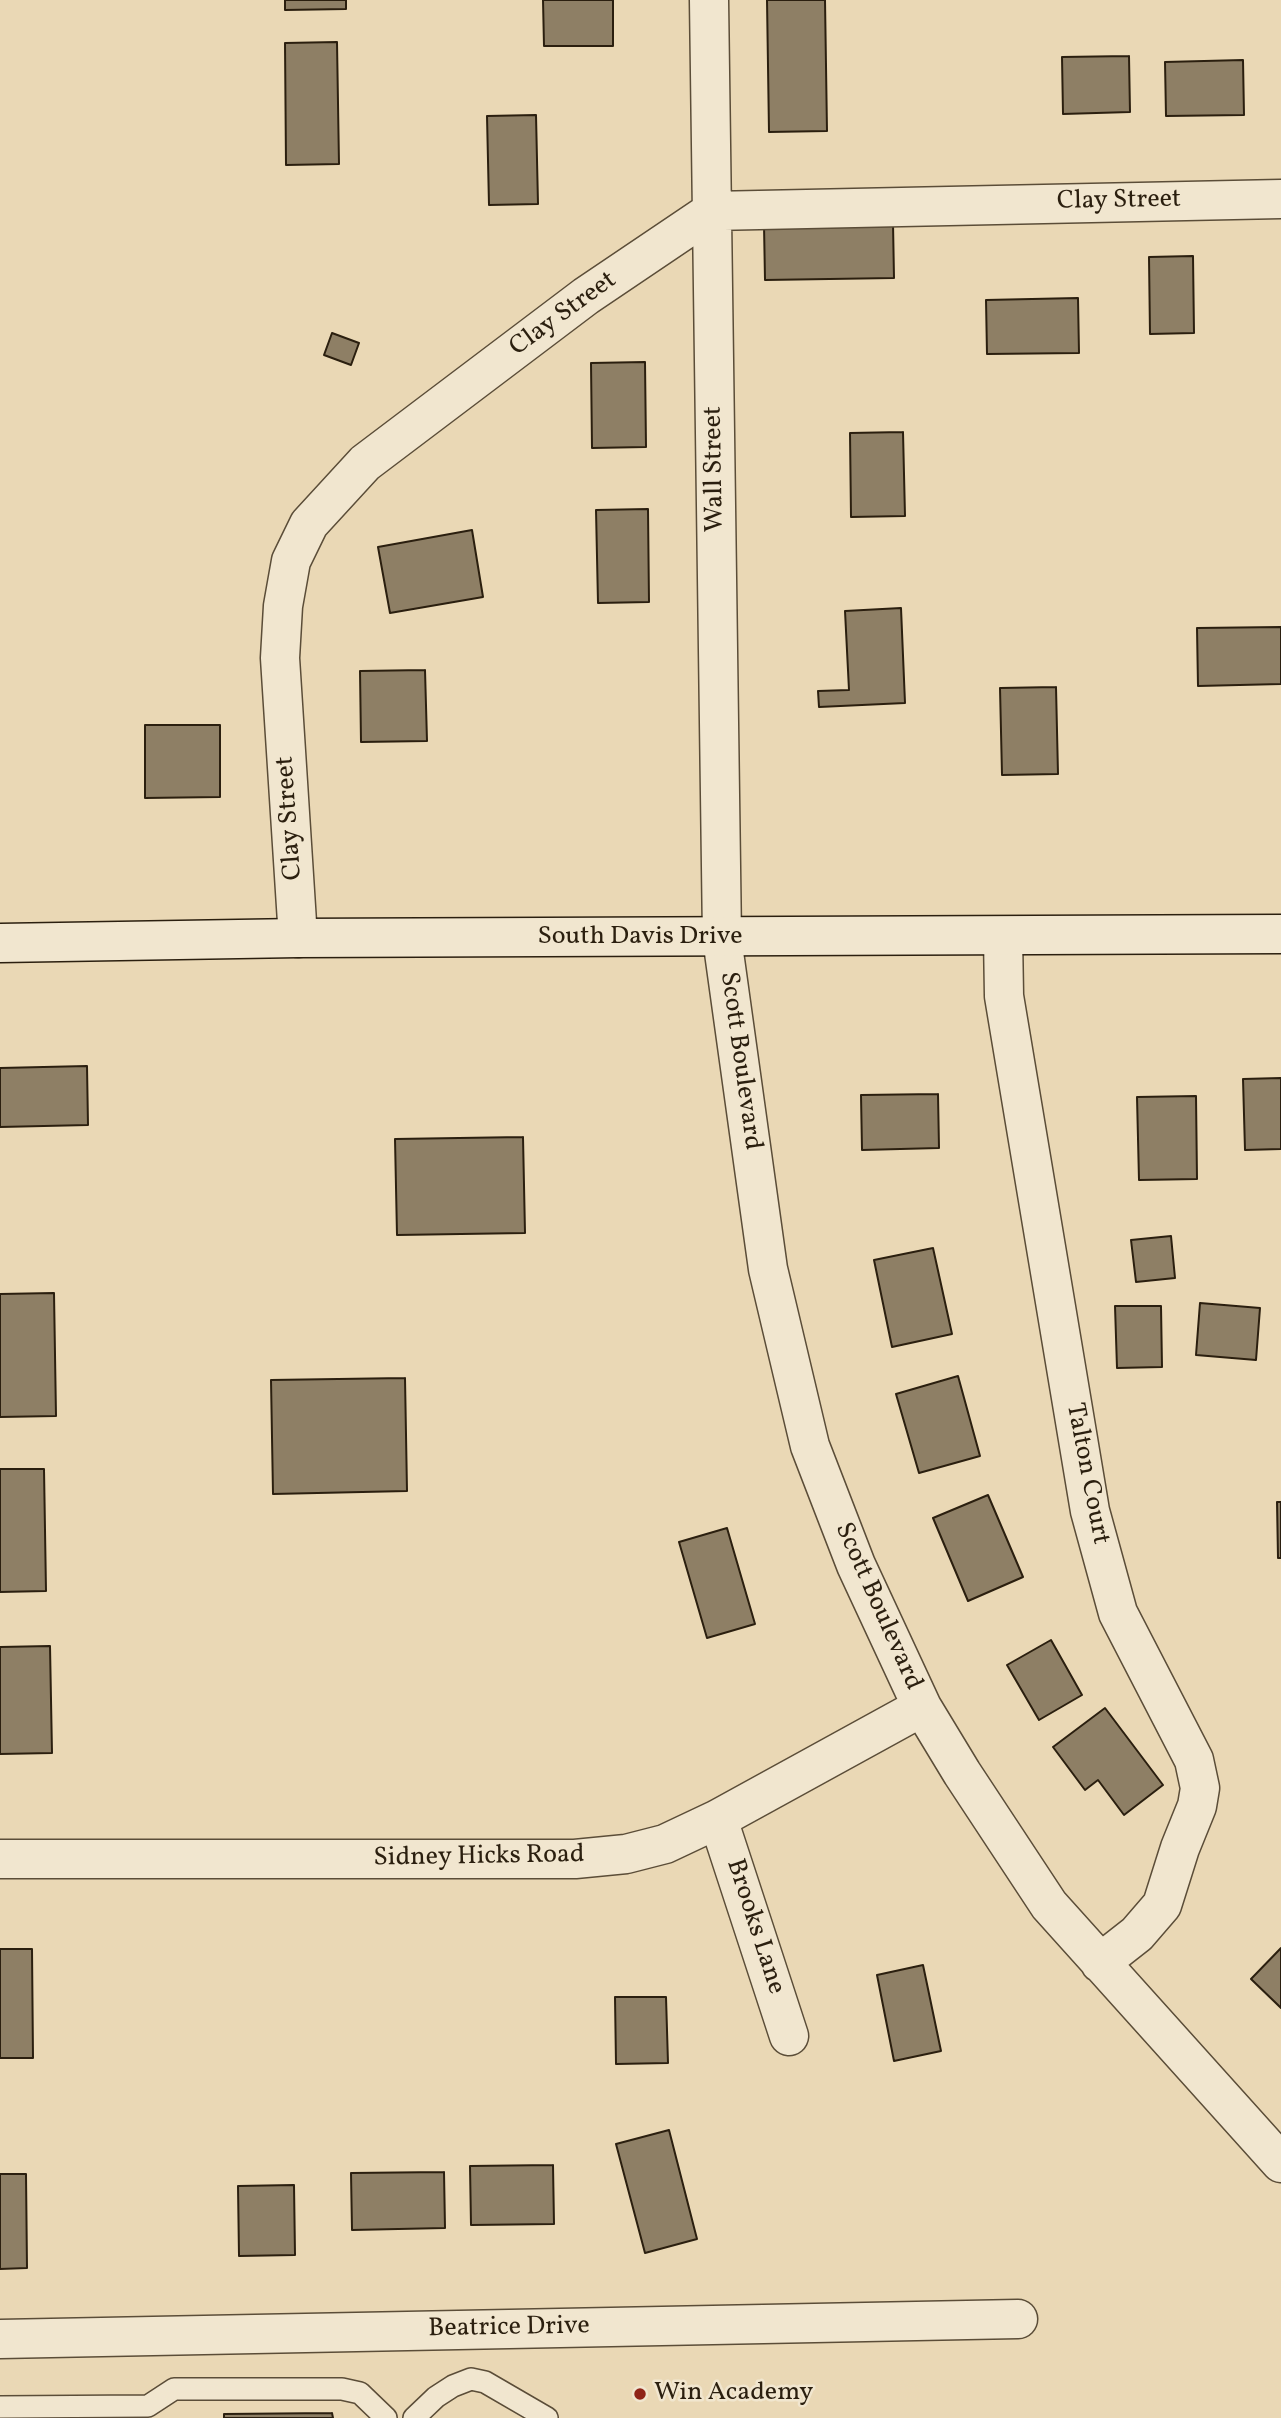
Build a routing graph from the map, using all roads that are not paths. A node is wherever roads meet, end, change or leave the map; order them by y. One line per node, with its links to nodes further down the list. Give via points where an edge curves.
1 (709, 0): 3 (street, Wall Street)
2 (1281, 199): 3 (street, Clay Street)
3 (712, 211): 6 (street, Clay Street, via 586,296 365,463 309,524 291,561 280,658); 7 (street, Wall Street)
4 (1281, 934): 5 (street, South Davis Drive)
5 (1003, 936): 7 (street, South Davis Drive); 12 (street, Talton Court, via 1004,996 1090,1511 1118,1613 1194,1760 1200,1788 1162,1905 1138,1934)
6 (298, 938): 7 (street, South Davis Drive); 8 (street, South Davis Drive)
7 (722, 938): 9 (street, Scott Boulevard, via 768,1269 810,1446 856,1565)
8 (0, 943)
9 (922, 1707): 10 (street, Sidney Hicks Road); 12 (street, Scott Boulevard, via 1049,1905)
10 (718, 1819): 11 (street, Sidney Hicks Road, via 665,1844 575,1859); 13 (street, Brooks Lane)
11 (0, 1859)
12 (1100, 1963): 14 (street, Scott Boulevard)
13 (789, 2036)
14 (1281, 2163)
15 (1018, 2319): 16 (street, Beatrice Drive)
16 (0, 2339)
17 (0, 2407): 18 (lane, via 148,2406 174,2389 342,2389 360,2393)
18 (386, 2418)
19 (414, 2418): 20 (lane, via 436,2397 471,2379 485,2382)
20 (547, 2418)

